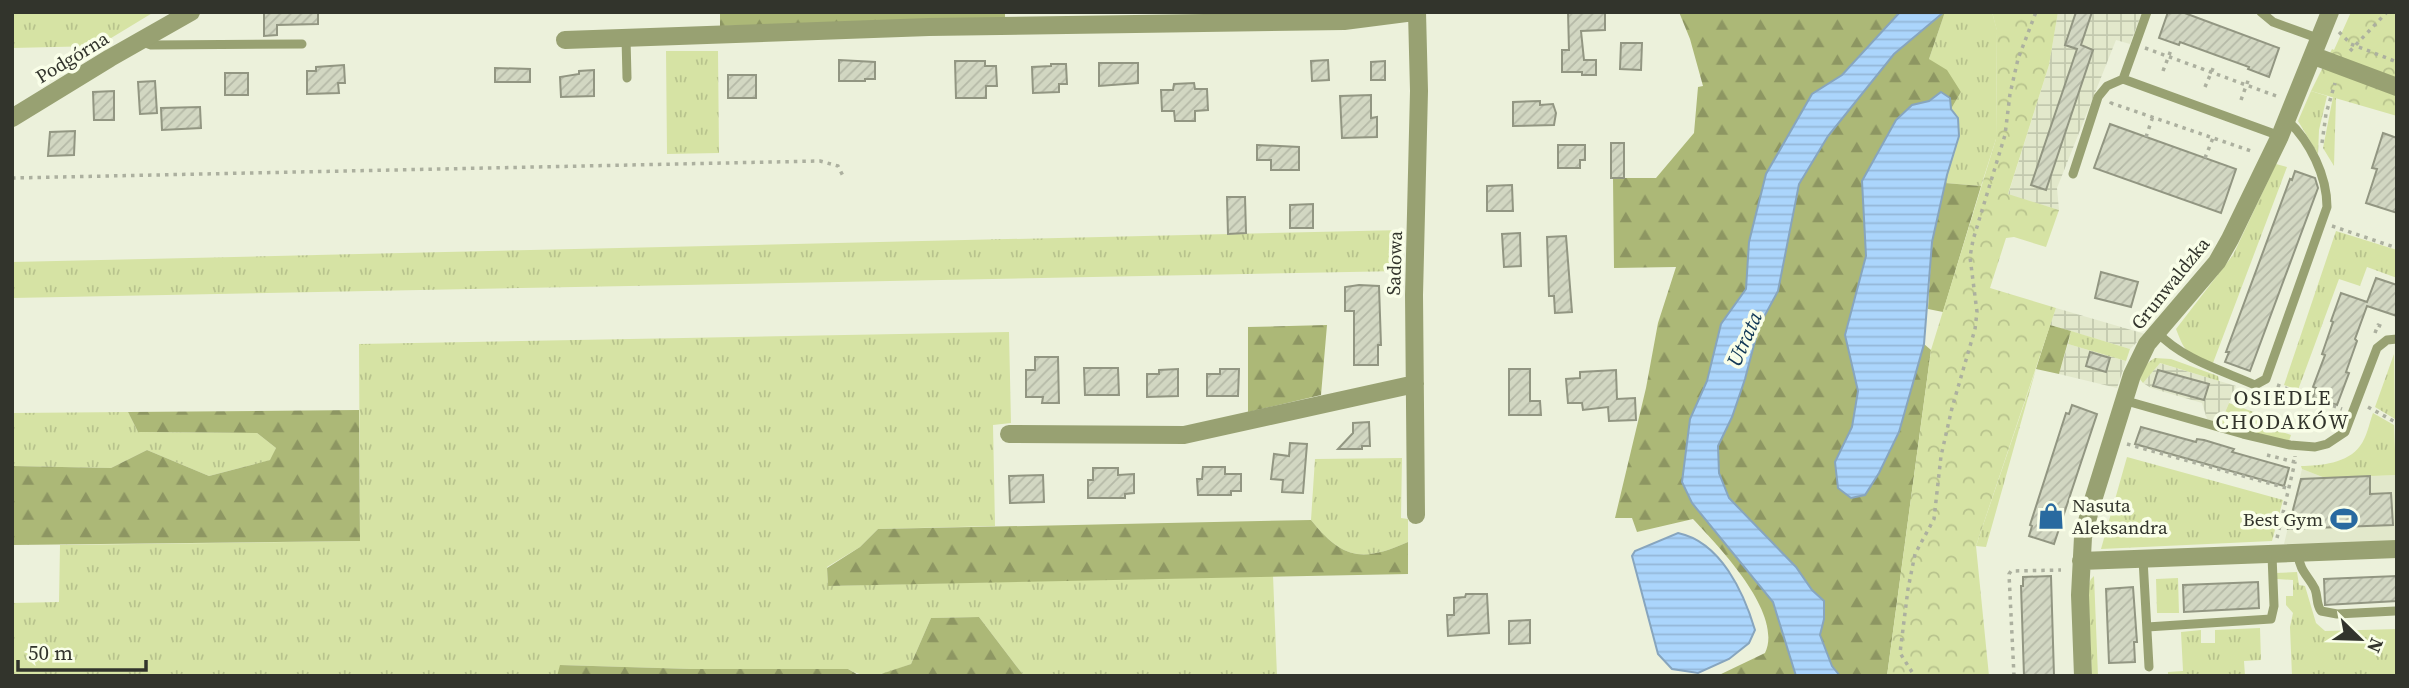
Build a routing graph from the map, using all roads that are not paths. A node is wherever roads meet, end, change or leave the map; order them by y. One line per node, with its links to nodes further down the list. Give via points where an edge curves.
1 (191, 12): 8 (street, Podgórna)
2 (1416, 12): 6 (street, Sadowa, via 1344,21); 19 (street, Sadowa)
3 (2147, 12): 12 (lane)
4 (2261, 12): 5 (lane, via 2273,22)
5 (2325, 25): 10 (street, Grunwaldzka)
6 (626, 37): 7 (street, Sadowa); 11 (lane)
7 (565, 40)
8 (140, 41): 9 (lane, via 151,46); 14 (street, Podgórna)
9 (302, 44)
10 (2314, 56): 13 (street); 15 (street, Grunwaldzka)
11 (626, 78)
12 (2123, 79): 15 (lane); 16 (lane, via 2107,86 2098,97)
13 (2397, 87)
14 (12, 118)
15 (2283, 128): 17 (street, Grunwaldzka, via 2217,262); 17 (lane, via 2294,127 2319,166 2327,193 2266,379 2255,385 2192,358)
16 (2073, 174)
17 (2157, 331): 20 (street, Grunwaldzka, via 2139,358)
18 (2397, 339): 20 (lane, via 2378,348 2344,432 2315,447 2253,437)
19 (1415, 384): 21 (street, via 1184,435); 22 (street, Sadowa)
20 (2123, 400): 27 (street, Grunwaldzka, via 2090,510)
21 (1009, 434)
22 (1416, 515)
23 (2397, 549): 25 (street)
24 (2273, 550): 25 (street); 26 (street); 29 (lane, via 2271,619)
25 (2298, 554): 28 (lane, via 2321,611)
26 (2143, 559): 27 (street); 29 (lane)
27 (2081, 561): 31 (street, Grunwaldzka)
28 (2395, 611)
29 (2147, 627): 30 (lane)
30 (2149, 667)
31 (2083, 676)

